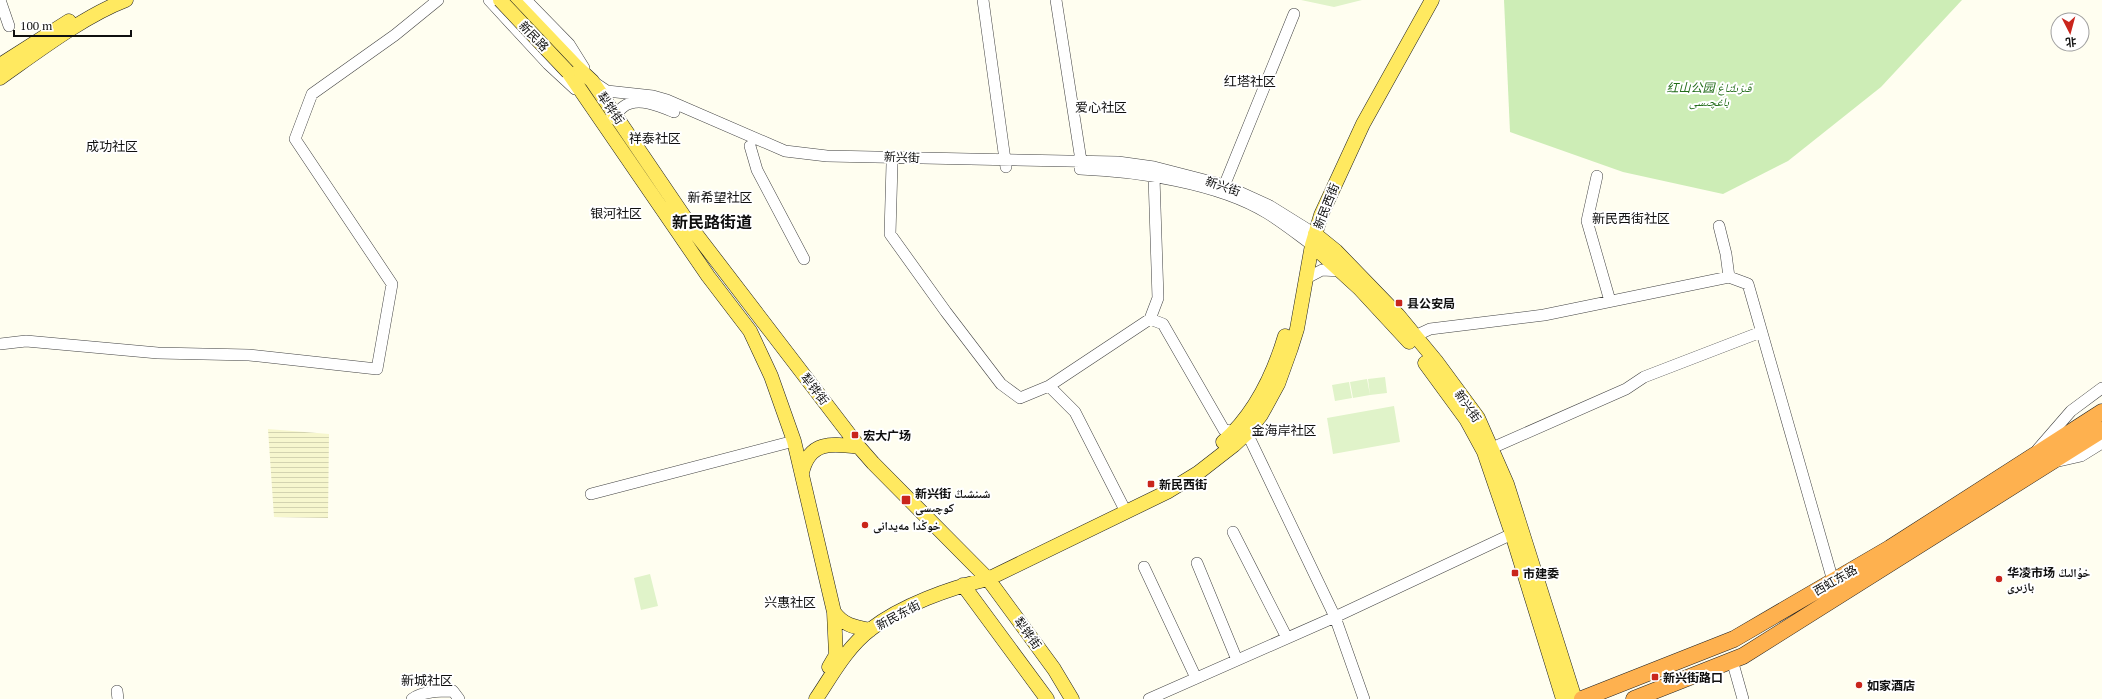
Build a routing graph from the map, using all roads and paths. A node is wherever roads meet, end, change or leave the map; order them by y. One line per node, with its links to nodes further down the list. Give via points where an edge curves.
1 (0, 0): 14 (street)
2 (106, 0): 15 (main road, via 40,38)
3 (126, 0): 17 (main road, via 66,33)
4 (438, 0): 39 (street, via 395,35 312,94 295,139 392,284 377,369 248,355 158,353 26,341)
5 (489, 0): 19 (street, via 548,64)
6 (500, 0): 16 (main road, 新民路, bridge)
7 (513, 0): 16 (main road, 新民路)
8 (526, 0): 18 (street, via 568,44)
9 (983, 0): 24 (street)
10 (1056, 0): 25 (street)
11 (1424, 0): 30 (main road, 新民西街, via 1343,148 1314,212)
12 (1432, 0): 30 (main road, 新民西街, via 1363,124)
13 (1294, 14): 28 (street)
14 (9, 26)
15 (0, 65)
16 (572, 69): 18 (main road, 犁铧街); 19 (main road, 犁铧街)
17 (0, 78)
18 (592, 81): 20 (main road, 犁铧街); 24 (street, 新兴街, via 607,91 667,100 785,151 827,156)
19 (587, 99): 21 (main road, 犁铧街)
20 (616, 115): 21 (street, 新兴街); 22 (street, 新兴街, via 624,106 635,102 648,103 676,112); 48 (main road, 犁铧街, via 696,234)
21 (604, 124): 46 (main road, 犁铧街, via 708,276 750,331 771,376)
22 (750, 146): 23 (street, 新兴街, via 784,158); 31 (street, via 757,170)
23 (892, 164): 24 (street, 新兴街); 40 (street, via 890,234 1001,384 1020,398)
24 (1005, 164): 25 (street, 新兴街)
25 (1081, 165): 27 (street, 新兴街); 28 (street, 新兴街, via 1118,162 1154,167)
26 (1597, 176): 35 (street, via 1587,221)
27 (1154, 177): 28 (street, 新兴街); 36 (street, via 1158,298)
28 (1223, 188): 30 (street, 新兴街, via 1270,206)
29 (1719, 226): 33 (street)
30 (1310, 237): 32 (main road, 新兴街); 34 (main road, 新民西街); 38 (main road, 新兴街, via 1336,250); 44 (main road, 新民西街, via 1281,348 1259,399)
31 (804, 259)
32 (1341, 271): 34 (street, via 1322,270); 56 (main road, 新兴街, via 1406,339 1466,419 1484,452)
33 (1729, 277): 35 (street); 37 (street, via 1748,284)
34 (1305, 279): 44 (main road, 新民西街, via 1297,329 1278,384 1261,415)
35 (1610, 301): 38 (street, via 1544,315 1430,329)
36 (1150, 319): 40 (street); 44 (street, via 1163,324 1224,430)
37 (1761, 332): 49 (street, via 1644,377 1626,390); 60 (street)
38 (1415, 336): 49 (main road, 新兴街, via 1478,418)
39 (0, 344)
40 (1049, 386): 54 (street, via 1075,412)
41 (2102, 388): 50 (street, via 2071,411)
42 (2102, 412): 45 (highway)
43 (2102, 430): 45 (highway)
44 (1241, 432): 54 (main road, 新民西街, via 1198,473 1167,492); 63 (street)
45 (2078, 436): 50 (highway, 西虹东路); 51 (highway, 西虹东路)
46 (794, 441): 52 (main road, 犁铧街); 53 (street)
47 (2102, 443): 51 (street, via 2081,456)
48 (859, 447): 52 (main road, via 842,444 821,447 810,453 805,460); 59 (main road, 犁铧街)
49 (1492, 448): 78 (main road, 新兴街, via 1507,484)
50 (2031, 457): 60 (highway, 西虹东路, via 1890,548)
51 (2047, 464): 67 (highway, 西虹东路, via 1743,656)
52 (802, 473): 62 (main road, 犁铧街)
53 (591, 494)
54 (1125, 508): 59 (main road, 新民西街)
55 (1233, 532): 65 (street)
56 (1512, 534): 63 (street); 77 (main road, 新兴街)
57 (1197, 563): 66 (street)
58 (1144, 567): 68 (street)
59 (985, 576): 61 (main road, 新民西街); 74 (main road, 犁铧街, via 1054,669)
60 (1833, 581): 79 (highway, 西虹东路, via 1734,639)
61 (963, 584): 64 (main road, 新民东街, via 887,619); 73 (main road, 犁铧街)
62 (834, 612): 64 (main road, via 840,621); 71 (main road, via 836,655)
63 (1335, 617): 65 (street); 76 (street)
64 (870, 630): 72 (main road, 新民东街, via 845,655)
65 (1287, 638): 66 (street)
66 (1237, 660): 68 (street)
67 (1732, 660): 80 (highway, 西虹东路); 81 (street)
68 (1196, 678): 75 (street)
69 (412, 699): 70 (street, via 417,695 453,691)
70 (459, 699)
71 (807, 699)
72 (816, 699)
73 (1047, 699)
74 (1072, 699)
75 (1150, 699)
76 (1364, 699)
77 (1563, 699)
78 (1575, 699)
79 (1582, 699)
80 (1634, 699)
81 (1743, 699)

